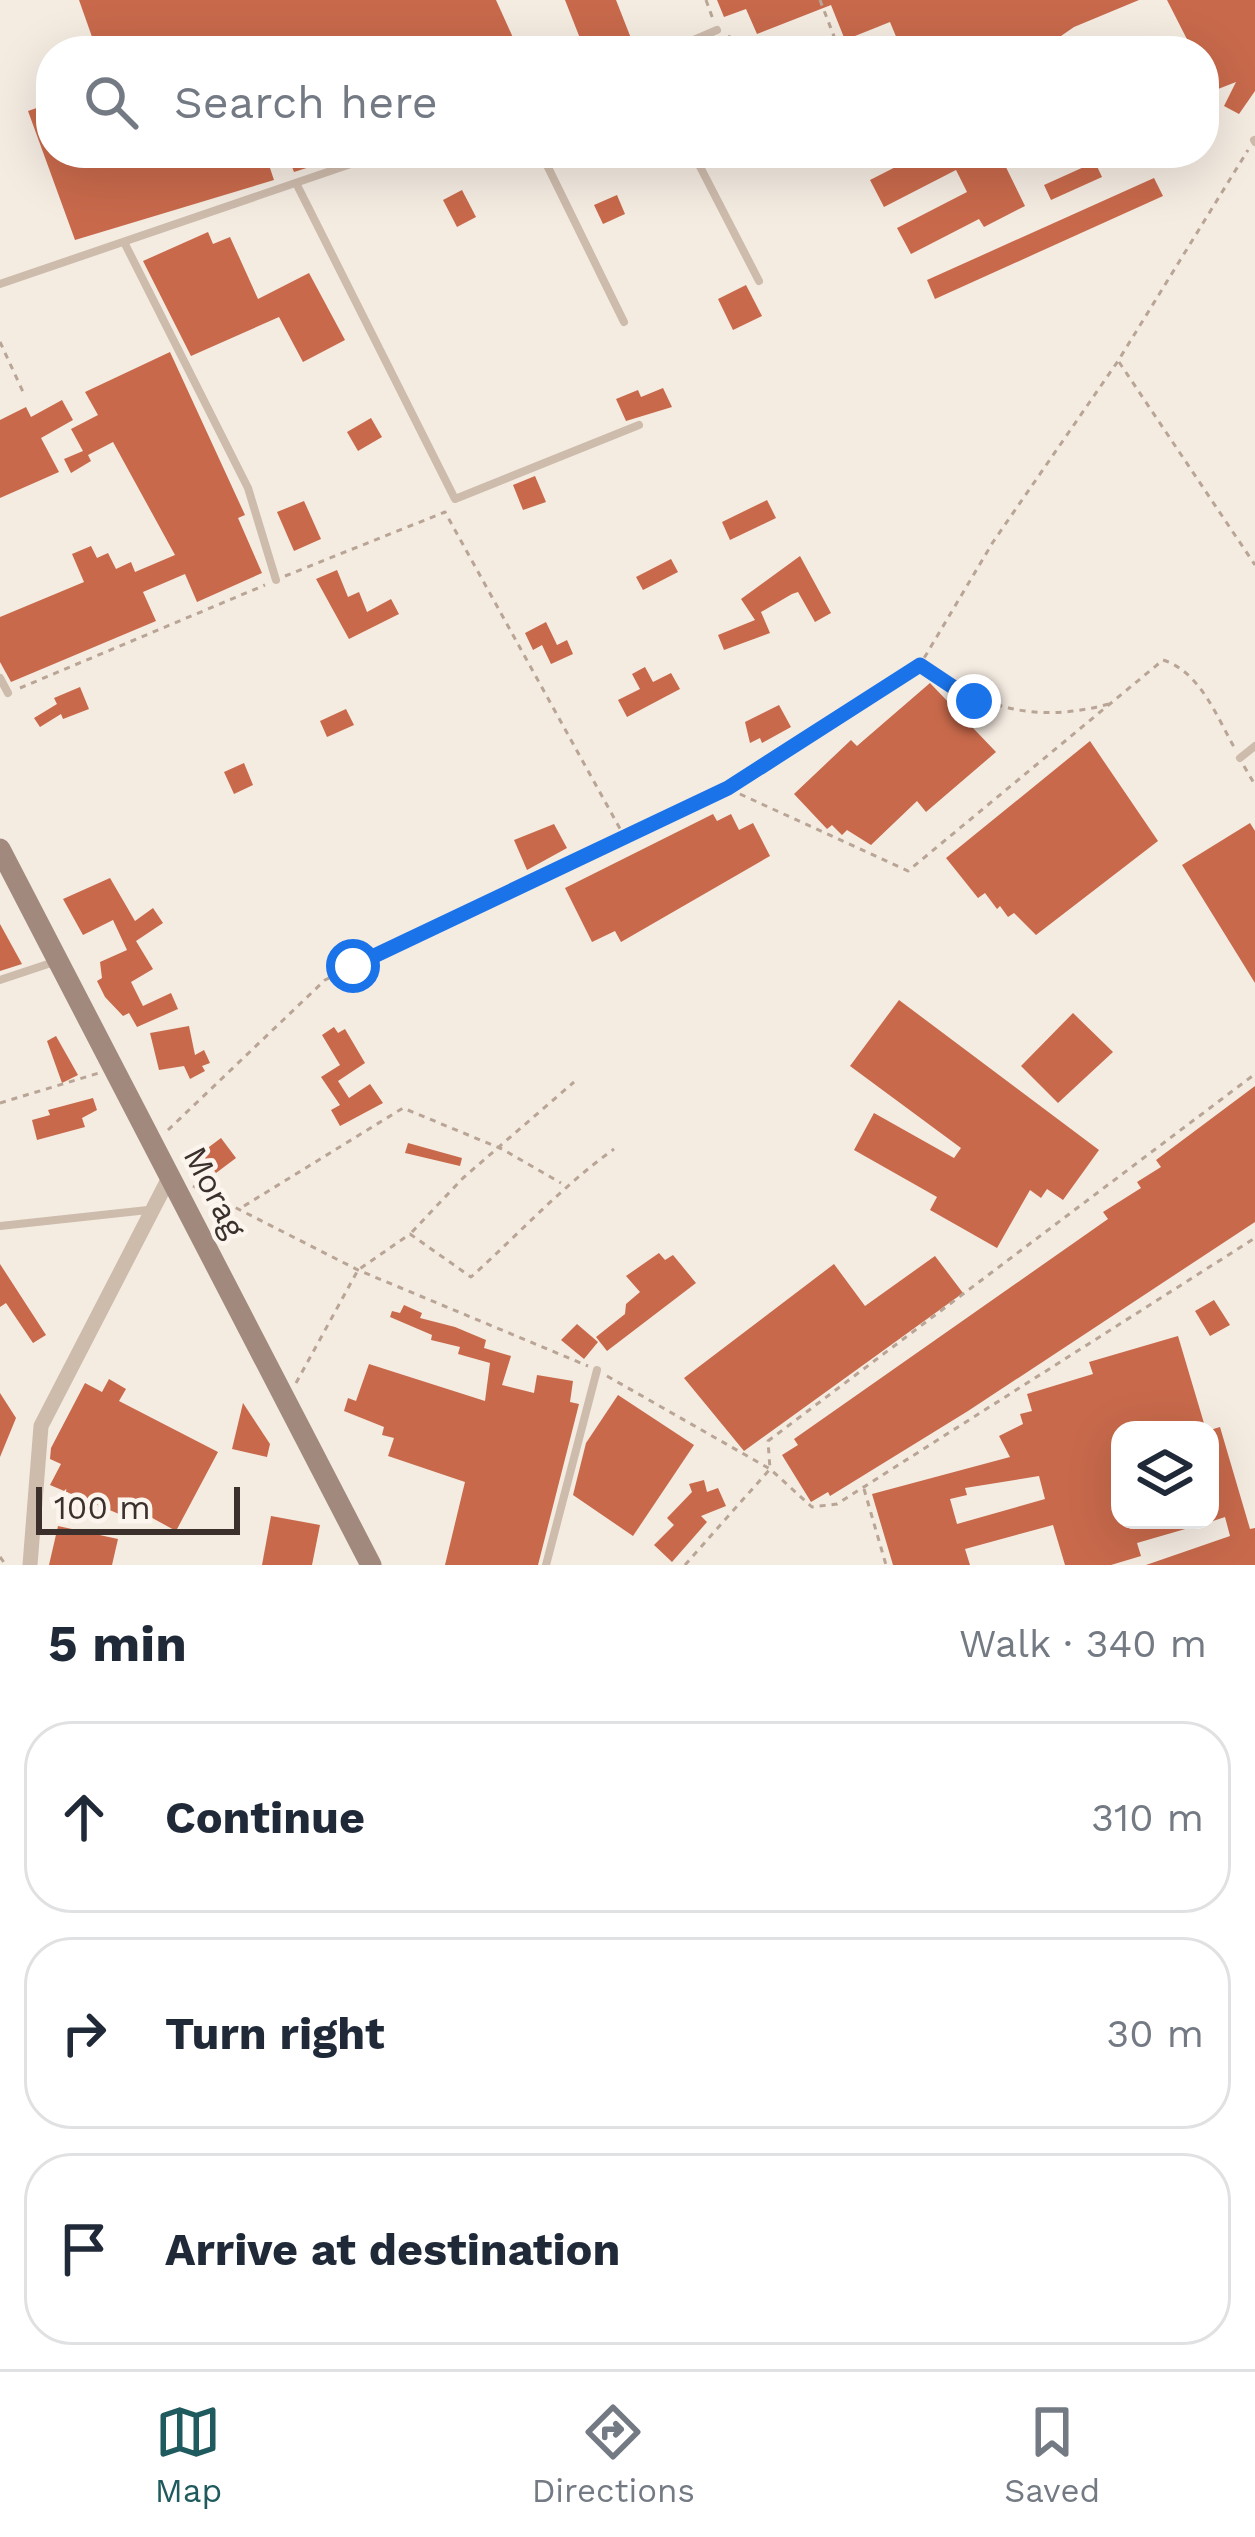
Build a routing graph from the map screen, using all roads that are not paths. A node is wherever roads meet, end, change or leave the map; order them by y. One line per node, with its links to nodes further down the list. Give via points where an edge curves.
1 (717, 30): 2 (lane)
2 (703, 36)
3 (340, 168): 6 (lane)
4 (548, 168): 10 (lane)
5 (701, 168): 8 (lane)
6 (296, 183): 7 (lane); 11 (lane, via 455,500)
7 (125, 244): 9 (lane); 12 (lane, via 248,488)
8 (758, 281)
9 (0, 284)
10 (624, 322)
11 (639, 425)
12 (276, 580)
13 (0, 678): 14 (lane)
14 (8, 693)
15 (1255, 746): 16 (lane)
16 (1240, 758)
17 (0, 849): 18 (main road, Morag)
18 (58, 961): 19 (lane); 20 (main road, Morag)
19 (0, 980)
20 (170, 1176): 21 (street); 25 (main road, Morag)
21 (156, 1210): 22 (lane); 24 (street, via 41,1426)
22 (0, 1226)
23 (597, 1370): 26 (lane)
24 (31, 1565)
25 (370, 1565)
26 (546, 1565)

